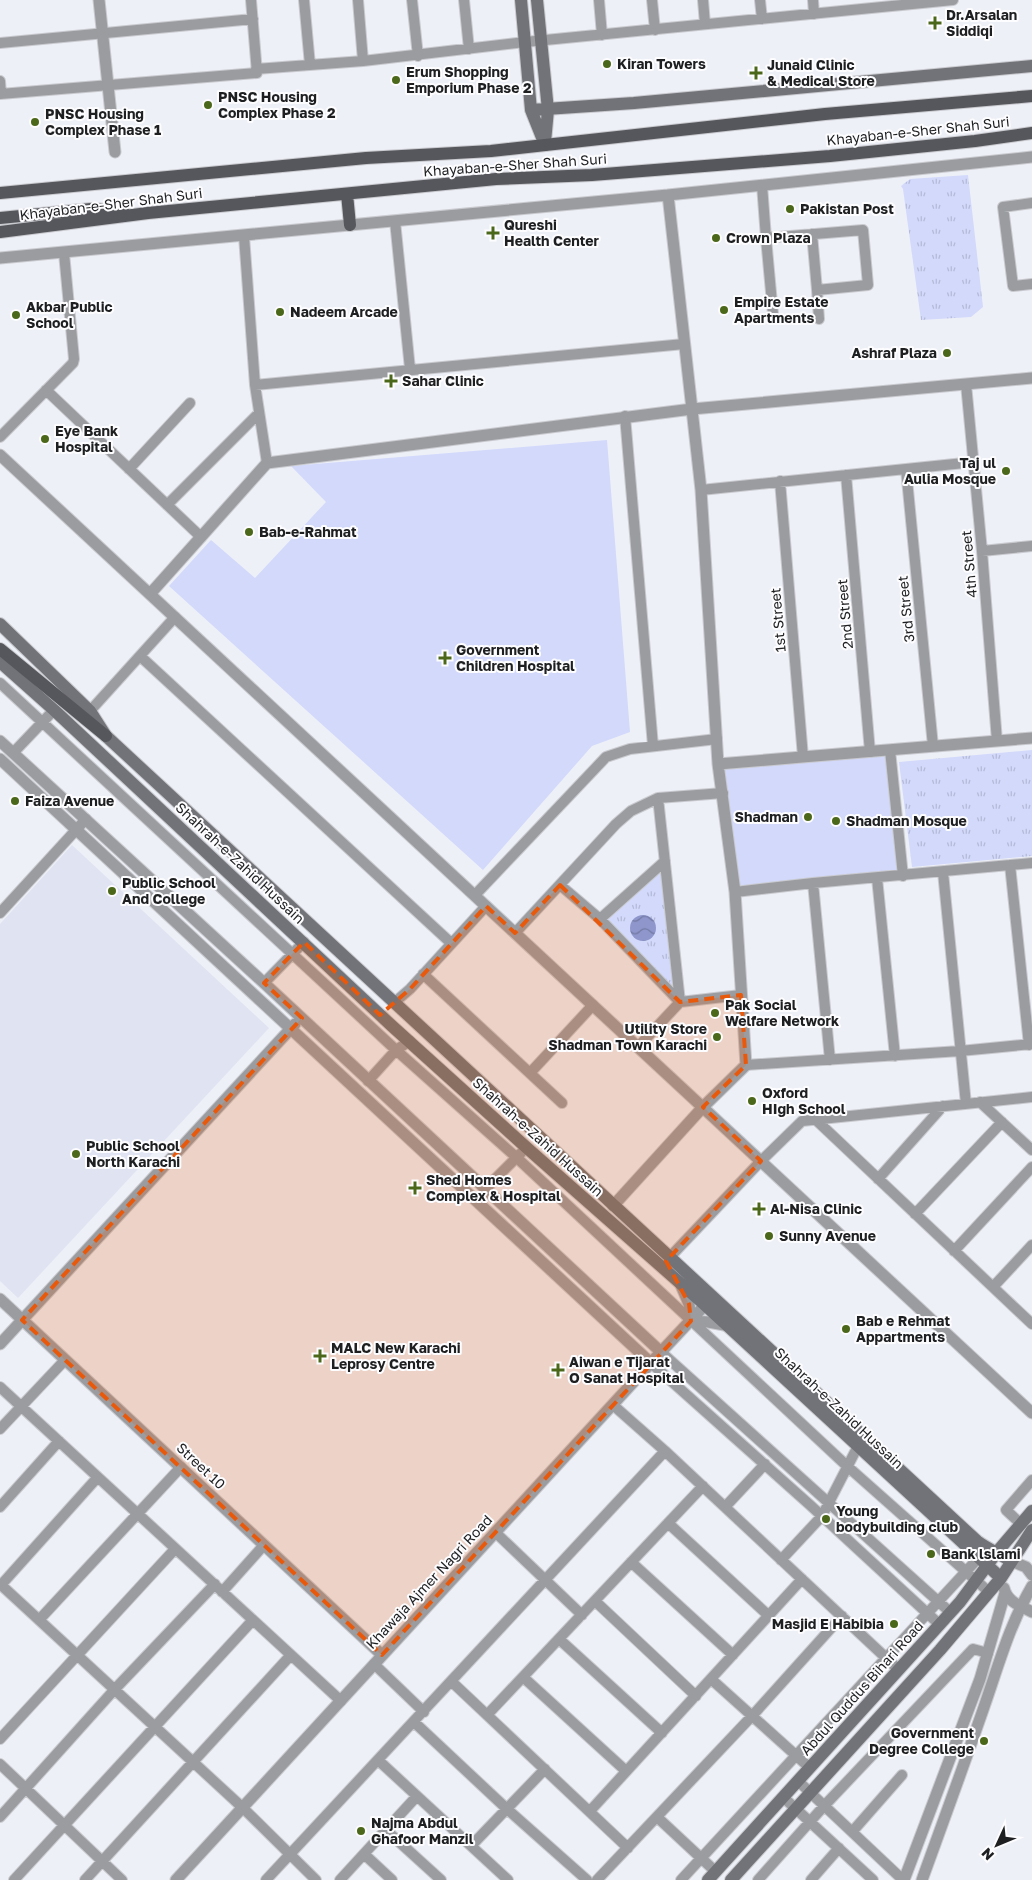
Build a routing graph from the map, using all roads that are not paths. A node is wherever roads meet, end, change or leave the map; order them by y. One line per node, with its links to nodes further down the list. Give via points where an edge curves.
1 (99, 0): 22 (street)
2 (251, 0): 18 (street)
3 (304, 0): 30 (street)
4 (358, 0): 29 (street)
5 (412, 0): 28 (street)
6 (464, 0): 27 (street)
7 (520, 0): 25 (main road)
8 (538, 0): 24 (main road)
9 (599, 0): 23 (street)
10 (652, 0): 21 (street)
11 (703, 0): 20 (street)
12 (760, 0): 19 (street)
13 (813, 0): 17 (street)
14 (953, 0): 15 (street)
15 (922, 2): 16 (street)
16 (870, 4): 17 (street)
17 (814, 14): 19 (street)
18 (253, 19): 22 (street); 32 (street)
19 (762, 19): 20 (street)
20 (705, 24): 21 (street)
21 (655, 30): 23 (street)
22 (102, 32): 26 (street); 34 (street)
23 (602, 35): 24 (street)
24 (542, 40): 25 (street); 38 (main road)
25 (525, 42): 27 (street); 37 (main road)
26 (0, 43)
27 (469, 49): 28 (street)
28 (418, 56): 29 (street)
29 (364, 61): 30 (street)
30 (310, 65): 32 (street)
31 (1032, 66): 38 (main road)
32 (256, 69): 34 (street, via 257,73)
33 (0, 82): 35 (street)
34 (108, 85): 35 (street); 41 (street)
35 (0, 94)
36 (1032, 96): 40 (main road, Khayaban-e-Sher Shah Suri, via 825,114)
37 (531, 110): 38 (main road); 40 (main road)
38 (548, 110): 40 (main road)
39 (1032, 133): 45 (main road, Khayaban-e-Sher Shah Suri, via 830,156 592,175 496,179)
40 (545, 145): 44 (main road, Khayaban-e-Sher Shah Suri, via 366,158)
41 (115, 152)
42 (1032, 157): 43 (street)
43 (762, 185): 46 (street); 55 (street)
44 (0, 193)
45 (347, 194): 48 (main road, Khayaban-e-Sher Shah Suri); 51 (main road)
46 (668, 195): 50 (street); 62 (street)
47 (1032, 203): 58 (street, via 1003,207 1013,286)
48 (148, 213): 49 (main road, via 90,209); 52 (main road, Khayaban-e-Sher Shah Suri)
49 (0, 218)
50 (395, 221): 51 (street); 63 (street)
51 (350, 225): 54 (street)
52 (0, 232)
53 (812, 234): 55 (street); 59 (street); 59 (street, via 863,230 868,285)
54 (244, 236): 56 (street); 66 (street)
55 (766, 238): 60 (street)
56 (64, 252): 57 (street); 67 (street, via 74,359)
57 (0, 258)
58 (1032, 284)
59 (818, 290): 61 (street)
60 (773, 314)
61 (819, 319)
62 (684, 344): 63 (street); 69 (street)
63 (410, 369): 66 (street)
64 (1032, 378): 65 (street)
65 (966, 384): 69 (street); 74 (street, 4th Street)
66 (255, 385): 70 (street)
67 (46, 390): 72 (street); 76 (street)
68 (190, 403): 76 (street)
69 (692, 409): 71 (street); 80 (street)
70 (259, 413): 75 (street); 81 (street)
71 (625, 416): 75 (street); 100 (street)
72 (0, 437)
73 (0, 454): 85 (street)
74 (974, 462): 77 (street); 84 (street, 4th Street)
75 (266, 463): 82 (street)
76 (129, 469): 81 (street)
77 (906, 470): 78 (street); 101 (street, 3rd Street)
78 (846, 475): 79 (street); 103 (street, 2nd Street)
79 (780, 481): 80 (street); 105 (street, 1st Street)
80 (701, 490): 97 (street)
81 (167, 505): 82 (street)
82 (201, 537): 85 (street)
83 (1032, 546): 84 (street)
84 (982, 551): 99 (street, 4th Street)
85 (150, 594): 86 (street)
86 (175, 617): 89 (street); 121 (street)
87 (0, 624): 93 (main road, Shahrah-e-Zahid Hussain)
88 (0, 649): 95 (main road)
89 (140, 656): 93 (street); 127 (street)
90 (0, 662): 92 (main road, Shahrah-e-Zahid Hussain)
91 (0, 684): 94 (street)
92 (54, 710): 94 (street); 126 (main road, Shahrah-e-Zahid Hussain)
93 (90, 711): 95 (main road, Shahrah-e-Zahid Hussain)
94 (43, 722): 104 (street); 128 (street)
95 (106, 736): 132 (main road, Shahrah-e-Zahid Hussain)
96 (1032, 738): 99 (street)
97 (717, 739): 100 (street); 107 (street)
98 (0, 741): 104 (street)
99 (997, 741): 101 (street)
100 (654, 746): 121 (street, via 606,757)
101 (933, 746): 102 (street)
102 (890, 750): 103 (street); 116 (street)
103 (870, 752): 105 (street)
104 (13, 753): 110 (street)
105 (803, 757): 107 (street)
106 (0, 759): 111 (street)
107 (718, 764): 108 (street)
108 (723, 793): 109 (street); 120 (street)
109 (658, 798): 112 (street); 119 (street, via 631,811 616,824)
110 (86, 819): 111 (street); 130 (street)
111 (76, 830): 123 (street); 138 (street)
112 (665, 861): 124 (street); 133 (street)
113 (1032, 863): 114 (street)
114 (1010, 865): 115 (street); 140 (street)
115 (943, 872): 116 (street); 143 (street)
116 (903, 876): 117 (street)
117 (877, 878): 118 (street); 144 (street)
118 (813, 883): 120 (street); 145 (street)
119 (560, 884): 124 (street); 125 (street)
120 (735, 892): 131 (street)
121 (475, 896): 122 (street)
122 (486, 906): 125 (street); 127 (street)
123 (0, 913)
124 (600, 919): 133 (street)
125 (515, 933): 134 (street)
126 (304, 942): 128 (street); 137 (main road, Shahrah-e-Zahid Hussain)
127 (452, 943): 129 (street)
128 (293, 954): 130 (street); 142 (street)
129 (424, 974): 132 (street); 147 (street)
130 (264, 983): 136 (street)
131 (741, 995): 133 (street); 146 (street)
132 (395, 1002): 135 (main road, Shahrah-e-Zahid Hussain)
133 (680, 1002): 141 (street)
134 (593, 1006): 141 (street); 147 (street)
135 (407, 1013): 137 (main road); 164 (main road, Shahrah-e-Zahid Hussain)
136 (302, 1018): 138 (street); 148 (street)
137 (392, 1026): 139 (main road, Shahrah-e-Zahid Hussain)
138 (291, 1029): 174 (street); 182 (street)
139 (410, 1041): 142 (street); 157 (main road, Shahrah-e-Zahid Hussain)
140 (1031, 1045): 143 (street)
141 (638, 1047): 154 (street)
142 (396, 1050): 148 (street); 159 (street)
143 (960, 1051): 144 (street); 152 (street)
144 (895, 1056): 145 (street)
145 (830, 1060): 146 (street)
146 (746, 1065): 154 (street)
147 (530, 1073): 151 (street)
148 (368, 1080): 163 (street)
149 (1032, 1097): 150 (street)
150 (980, 1102): 152 (street); 156 (street)
151 (562, 1103)
152 (966, 1104): 153 (street)
153 (942, 1106): 155 (street); 162 (street)
154 (702, 1107): 160 (street); 164 (street)
155 (815, 1119): 160 (street, via 802,1121); 162 (street)
156 (1002, 1122): 158 (street); 165 (street)
157 (527, 1148): 159 (street); 170 (main road, Shahrah-e-Zahid Hussain)
158 (1032, 1150)
159 (516, 1157): 163 (street); 175 (street)
160 (761, 1161): 169 (street); 186 (street)
161 (1032, 1167): 168 (street)
162 (878, 1179): 165 (street)
163 (486, 1188): 180 (street)
164 (613, 1206): 167 (main road, Shahrah-e-Zahid Hussain)
165 (915, 1214): 168 (street)
166 (1032, 1245): 171 (street)
167 (656, 1246): 169 (main road, Shahrah-e-Zahid Hussain); 170 (street)
168 (954, 1251): 171 (street)
169 (670, 1257): 178 (main road, Shahrah-e-Zahid Hussain)
170 (680, 1283): 173 (main road, Shahrah-e-Zahid Hussain); 175 (street, via 689,1304)
171 (993, 1287): 176 (street)
172 (0, 1299): 174 (street, Street 10)
173 (705, 1305): 175 (street, Khawaja Ajmer Nagri Road); 177 (main road, Shahrah-e-Zahid Hussain)
174 (22, 1320): 179 (street); 181 (street, Street 10)
175 (691, 1320): 177 (street); 180 (street, Khawaja Ajmer Nagri Road); 192 (street)
176 (1032, 1324)
177 (728, 1325): 178 (street); 189 (main road, Shahrah-e-Zahid Hussain)
178 (749, 1331): 208 (main road, Shahrah-e-Zahid Hussain)
179 (0, 1344)
180 (660, 1352): 182 (street, Khawaja Ajmer Nagri Road); 197 (street)
181 (65, 1360): 185 (street); 193 (street, Street 10)
182 (651, 1363): 184 (street, Khawaja Ajmer Nagri Road); 191 (street)
183 (0, 1387): 185 (street)
184 (613, 1405): 190 (street); 205 (street, Khawaja Ajmer Nagri Road)
185 (21, 1406): 187 (street); 188 (street)
186 (1032, 1413)
187 (0, 1429)
188 (59, 1441): 194 (street); 198 (street)
189 (858, 1446): 192 (street); 208 (main road, Shahrah-e-Zahid Hussain)
190 (665, 1451): 196 (street); 215 (street)
191 (765, 1464): 199 (street); 202 (street)
192 (847, 1466): 197 (street); 213 (street)
193 (181, 1467): 201 (street); 206 (street, Street 10)
194 (97, 1478): 201 (street); 217 (street)
195 (1032, 1480): 204 (street, via 1006,1510)
196 (703, 1486): 199 (street); 203 (street)
197 (828, 1503): 202 (street); 223 (street)
198 (0, 1507)
199 (725, 1507): 209 (street)
200 (1032, 1512): 204 (main road, Abdul Quddus Bihari Road)
201 (137, 1514): 207 (street); 231 (street)
202 (822, 1516): 209 (street); 227 (street)
203 (668, 1524): 211 (street); 229 (street)
204 (1027, 1527): 208 (main road, Abdul Quddus Bihari Road); 210 (main road, Abdul Quddus Bihari Road)
205 (495, 1532): 215 (street); 237 (street, Khawaja Ajmer Nagri Road)
206 (264, 1545): 219 (street); 237 (street, Street 10)
207 (175, 1549): 219 (street); 236 (street)
208 (987, 1556): 210 (main road, Shahrah-e-Zahid Hussain); 213 (main road, Abdul Quddus Bihari Road); 214 (main road, Shahrah-e-Zahid Hussain)
209 (781, 1560): 216 (street)
210 (1011, 1561): 212 (street, Shahrah-e-Zahid Hussain, via 1026,1567); 214 (main road, Abdul Quddus Bihari Road)
211 (631, 1562): 222 (street); 238 (street)
212 (1032, 1575)
213 (971, 1577): 220 (street); 223 (street); 225 (main road, Abdul Quddus Bihari Road)
214 (1001, 1578): 220 (main road, Abdul Quddus Bihari Road); 221 (street)
215 (546, 1580): 228 (street); 245 (street)
216 (802, 1580): 229 (street); 230 (street)
217 (0, 1584): 231 (street)
218 (1032, 1586): 224 (street)
219 (219, 1588): 232 (street); 246 (street)
220 (988, 1592): 266 (main road, Abdul Quddus Bihari Road, via 940,1650)
221 (1005, 1593): 224 (street); 235 (street)
222 (595, 1601): 228 (street); 247 (street)
223 (938, 1601): 225 (street); 227 (street)
224 (1020, 1606): 226 (street); 306 (street)
225 (950, 1612): 233 (main road, Abdul Quddus Bihari Road)
226 (1032, 1612)
227 (927, 1613): 233 (street); 240 (street)
228 (582, 1615): 234 (street)
229 (769, 1616): 238 (street)
230 (842, 1616): 240 (street); 251 (street)
231 (39, 1620): 236 (street)
232 (252, 1621): 239 (street); 253 (street)
233 (939, 1624): 242 (main road, Abdul Quddus Bihari Road)
234 (559, 1639): 243 (street); 254 (street)
235 (988, 1653): 269 (street, via 973,1648); 305 (street)
236 (78, 1655): 246 (street); 255 (street)
237 (382, 1655): 241 (street, Khawaja Ajmer Nagri Road)
238 (733, 1655): 244 (street)
239 (290, 1656): 248 (street); 258 (street)
240 (887, 1658): 242 (street); 256 (street)
241 (374, 1664): 248 (street, Khawaja Ajmer Nagri Road); 249 (street)
242 (899, 1670): 260 (main road, Abdul Quddus Bihari Road)
243 (523, 1678): 250 (street); 262 (street)
244 (711, 1679): 247 (street); 251 (street)
245 (452, 1682): 249 (street); 250 (street)
246 (116, 1689): 253 (street); 265 (street)
247 (696, 1696): 254 (street)
248 (341, 1701): 270 (street, Khawaja Ajmer Nagri Road)
249 (424, 1712): 252 (street)
250 (487, 1715): 261 (street)
251 (752, 1716): 256 (street); 275 (street)
252 (414, 1722): 257 (street); 272 (street)
253 (154, 1726): 258 (street); 277 (street)
254 (662, 1732): 262 (street)
255 (0, 1739)
256 (796, 1755): 260 (street); 285 (street)
257 (378, 1760): 267 (street); 283 (street)
258 (193, 1763): 270 (street); 286 (street)
259 (0, 1764): 265 (street)
260 (810, 1768): 264 (main road, Abdul Quddus Bihari Road)
261 (545, 1769): 272 (street); 273 (street)
262 (626, 1771): 273 (street)
263 (902, 1775): 279 (street)
264 (798, 1781): 266 (street); 268 (main road, Abdul Quddus Bihari Road)
265 (26, 1789): 274 (street); 277 (street)
266 (810, 1793): 269 (street); 271 (main road, Abdul Quddus Bihari Road)
267 (417, 1796): 278 (street); 280 (street)
268 (783, 1797): 271 (street); 287 (main road, Abdul Quddus Bihari Road)
269 (824, 1806): 276 (street); 279 (street)
270 (243, 1808): 283 (street); 291 (street, Khawaja Ajmer Nagri Road)
271 (796, 1808): 276 (street); 301 (main road, Abdul Quddus Bihari Road)
272 (507, 1809): 280 (street); 298 (street)
273 (590, 1811): 281 (street)
274 (0, 1817)
275 (657, 1817): 281 (street); 285 (street)
276 (810, 1822): 282 (street); 302 (street)
277 (63, 1825): 286 (street); 288 (street)
278 (386, 1830): 284 (street); 296 (street)
279 (852, 1832): 305 (street)
280 (471, 1846): 297 (street)
281 (628, 1848): 299 (street)
282 (839, 1848): 303 (street); 304 (street)
283 (290, 1854): 292 (street); 293 (street)
284 (364, 1854): 294 (street); 295 (street)
285 (701, 1858): 287 (street); 300 (street)
286 (102, 1861): 289 (street); 290 (street)
287 (711, 1876)
288 (14, 1880)
289 (85, 1880)
290 (122, 1880)
291 (176, 1880)
292 (266, 1880)
293 (316, 1880)
294 (340, 1880)
295 (392, 1880)
296 (441, 1880)
297 (508, 1880)
298 (587, 1880)
299 (597, 1880)
300 (681, 1880)
301 (731, 1880)
302 (758, 1880)
303 (811, 1880)
304 (873, 1880)
305 (904, 1880)
306 (922, 1880)

